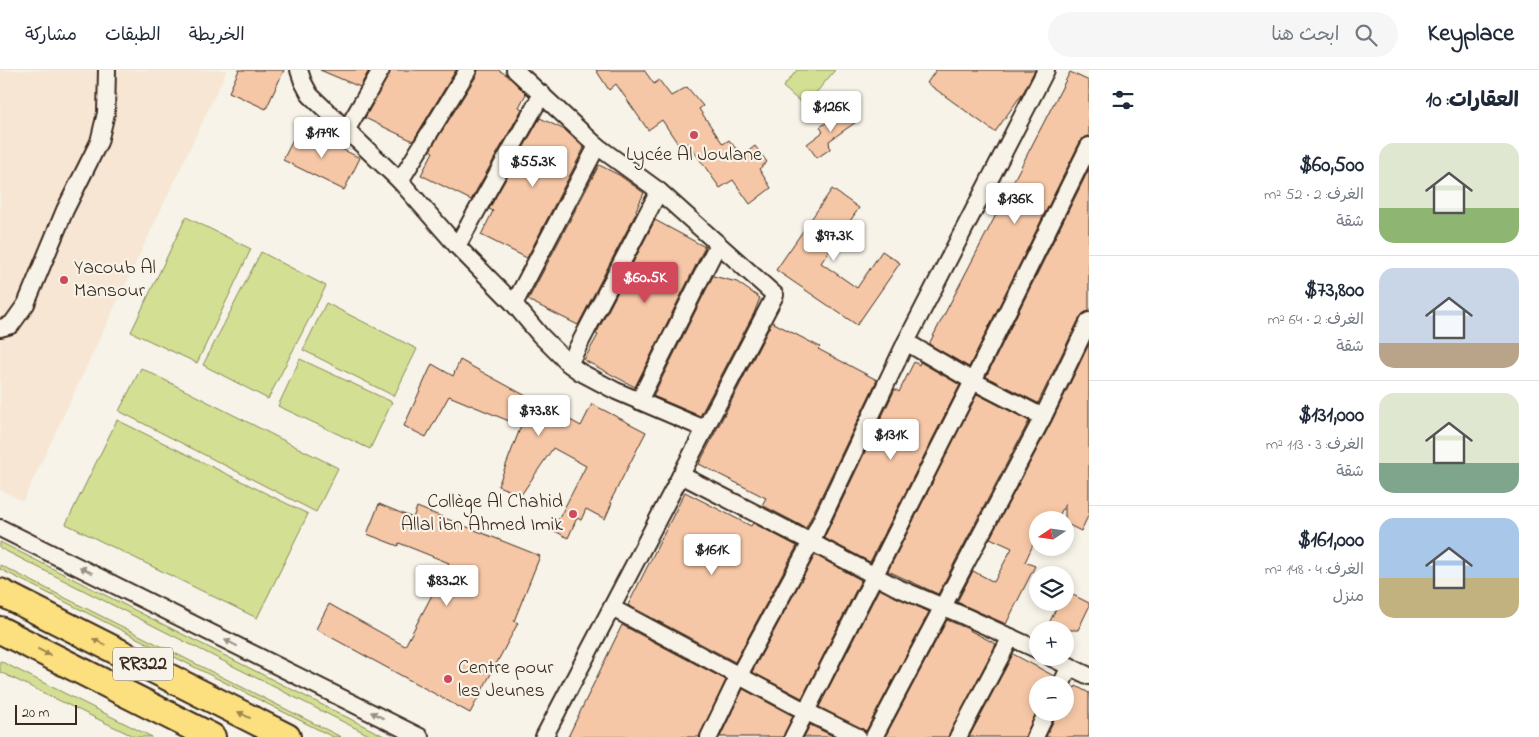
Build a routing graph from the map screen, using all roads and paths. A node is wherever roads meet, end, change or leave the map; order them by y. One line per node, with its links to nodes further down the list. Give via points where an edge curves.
1 (107, 70): 17 (street, via 106,113 99,142 65,210 26,304 11,325)
2 (300, 70): 8 (street, via 310,95)
3 (381, 70): 8 (street)
4 (468, 70): 11 (street)
5 (515, 70): 7 (street)
6 (1046, 70): 18 (street)
7 (542, 94): 9 (street); 14 (street)
8 (347, 129): 11 (street)
9 (598, 146): 12 (street); 15 (street)
10 (1089, 146): 20 (street)
11 (400, 181): 14 (street)
12 (659, 191): 13 (street); 19 (street)
13 (718, 244): 21 (street); 23 (street, via 775,295)
14 (457, 246): 15 (street)
15 (514, 304): 19 (street)
16 (1089, 321): 22 (street)
17 (0, 328)
18 (906, 342): 20 (street); 26 (street)
19 (569, 364): 21 (street)
20 (973, 381): 22 (street); 27 (street)
21 (639, 401): 23 (street)
22 (1043, 417): 29 (street)
23 (705, 430): 24 (street)
24 (681, 476): 26 (street); 30 (street)
25 (0, 528): 42 (street, one-way to 25)
26 (811, 542): 27 (street); 35 (street)
27 (874, 577): 29 (street); 38 (street)
28 (0, 592): 41 (main road, RR322, one-way to 28)
29 (943, 607): 32 (street); 47 (street)
30 (612, 608): 35 (street); 43 (street)
31 (0, 630): 40 (main road, RR322, one-way to 40)
32 (1011, 637): 33 (street); 48 (street)
33 (1029, 646)
34 (1070, 666): 36 (street); 37 (street)
35 (739, 675): 38 (street); 44 (street)
36 (1065, 676)
37 (1089, 676)
38 (805, 711): 45 (street); 46 (street)
39 (1043, 721): 49 (street)
40 (212, 737)
41 (287, 737)
42 (420, 737)
43 (544, 737)
44 (709, 737)
45 (792, 737)
46 (858, 737)
47 (874, 737)
48 (958, 737)
49 (1035, 737)

